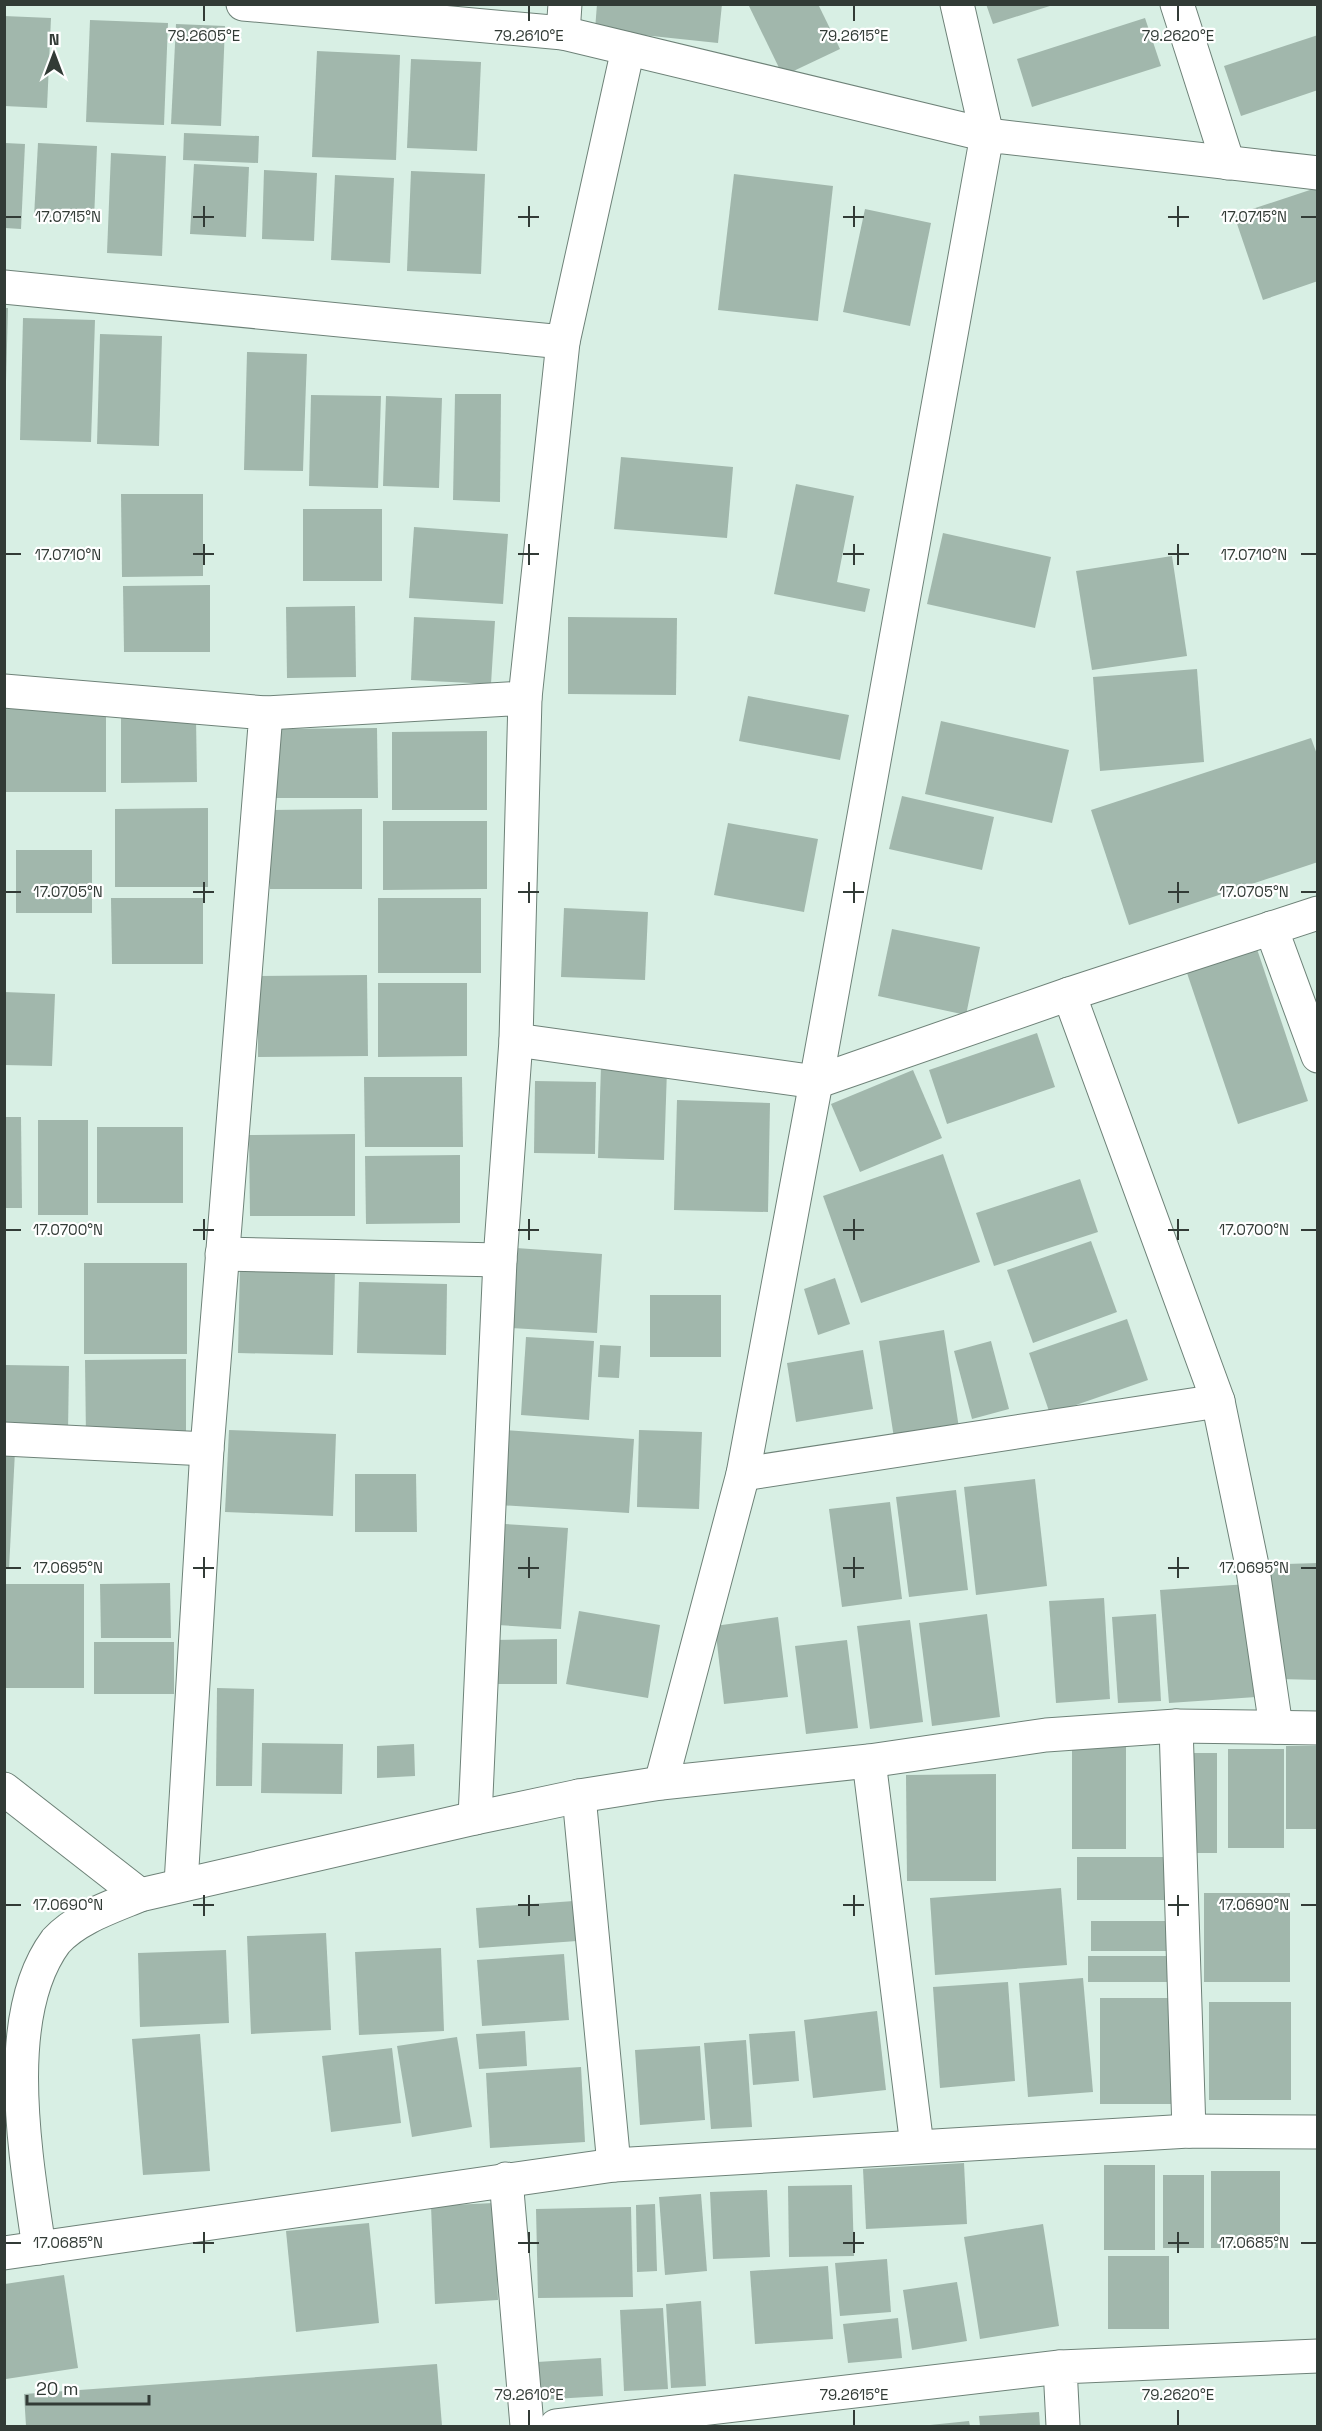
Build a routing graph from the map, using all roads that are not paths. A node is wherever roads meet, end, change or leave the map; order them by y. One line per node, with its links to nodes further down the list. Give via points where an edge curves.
1 (243, 4): 4 (street)
2 (957, 4): 6 (street)
3 (1177, 4): 7 (street)
4 (564, 19): 5 (street)
5 (628, 49): 6 (street); 10 (street)
6 (987, 135): 7 (street); 19 (street)
7 (1228, 163): 8 (street)
8 (1317, 173)
9 (4, 287): 10 (street)
10 (563, 342): 12 (street)
11 (4, 691): 13 (street)
12 (525, 698): 13 (street); 17 (street)
13 (266, 713): 20 (street)
14 (1317, 913): 15 (street)
15 (1270, 928): 16 (street); 18 (street)
16 (1069, 994): 19 (street); 22 (street)
17 (516, 1040): 19 (street); 21 (street)
18 (1317, 1056)
19 (816, 1082): 25 (street)
20 (222, 1254): 21 (street); 24 (street)
21 (500, 1260): 33 (street)
22 (1218, 1401): 25 (street); 27 (street, via 1253,1570)
23 (4, 1438): 24 (street)
24 (207, 1449): 34 (street)
25 (743, 1474): 30 (street)
26 (1176, 1726): 27 (street); 29 (street, via 1046,1735); 36 (street)
27 (1276, 1727): 28 (street)
28 (1317, 1728)
29 (869, 1761): 30 (street); 38 (street)
30 (661, 1783): 32 (street)
31 (4, 1789): 35 (street)
32 (579, 1796): 33 (street); 39 (street)
33 (476, 1818): 34 (street)
34 (181, 1884): 35 (street)
35 (140, 1895): 41 (street, via 91,1915 57,1940 36,1967 23,2007 17,2096)
36 (1189, 2131): 37 (street); 38 (street)
37 (1317, 2132)
38 (917, 2146): 39 (street)
39 (614, 2164): 40 (street)
40 (506, 2179): 41 (street); 45 (street)
41 (39, 2248): 42 (street)
42 (4, 2253)
43 (1317, 2356): 44 (street)
44 (1060, 2367): 46 (street); 47 (street)
45 (526, 2427)
46 (556, 2427)
47 (1063, 2427)

